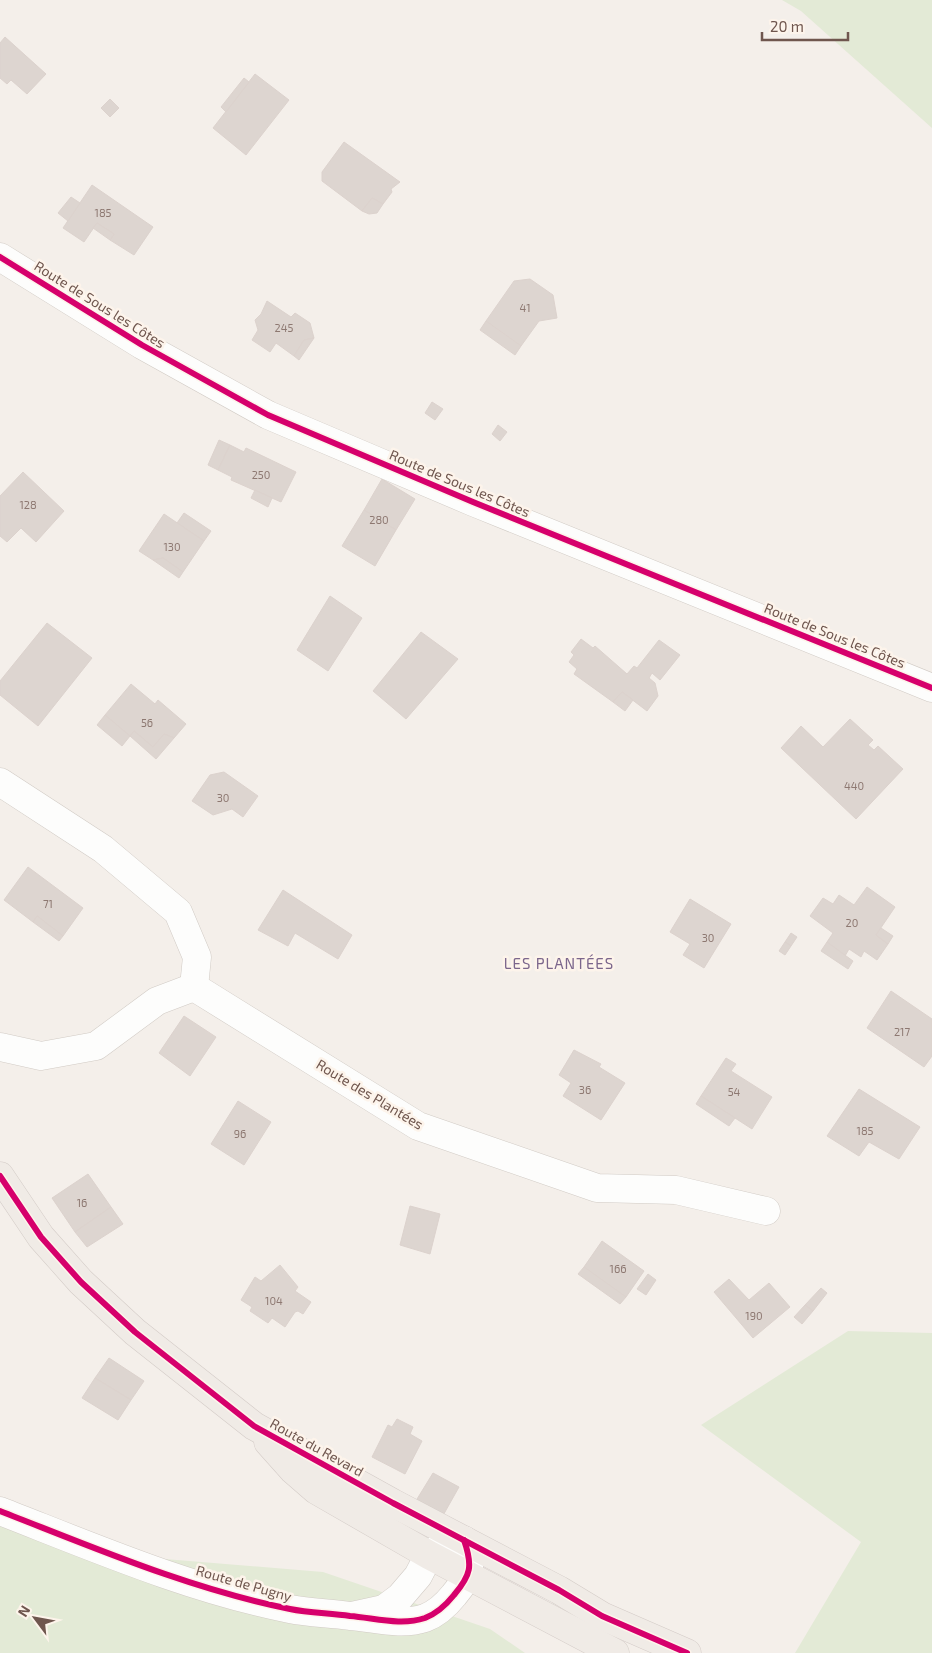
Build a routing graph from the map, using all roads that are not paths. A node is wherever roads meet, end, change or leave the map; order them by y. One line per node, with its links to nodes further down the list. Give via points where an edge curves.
1 (0, 256): 2 (street, Route de Sous les Côtes, via 142,345 268,415 473,502)
2 (932, 688)
3 (0, 782): 4 (street, via 103,849 178,912 197,957)
4 (194, 987): 5 (street, via 157,1001 96,1046 41,1056); 7 (street, Route des Plantées, via 418,1126 597,1188 676,1190)
5 (0, 1047)
6 (0, 1176): 8 (main road, Route du Revard, via 41,1237 81,1282 135,1332)
7 (766, 1211)
8 (254, 1426): 10 (main road, Route du Revard); 11 (main road, Route du Revard, via 293,1470 316,1490)
9 (0, 1511): 13 (street, Route de Pugny, via 133,1563 248,1599 292,1610)
10 (464, 1540): 11 (street, via 445,1544); 12 (street, via 470,1558); 15 (main road, Route du Revard, via 602,1616)
11 (429, 1555): 12 (main road, Route du Revard); 13 (street, Route de Pugny, via 418,1576 400,1597 384,1609)
12 (469, 1575): 13 (street, Route de Pugny, via 444,1608 424,1618 397,1622); 14 (main road, Route du Revard)
13 (352, 1616)
14 (615, 1653)
15 (687, 1653)

